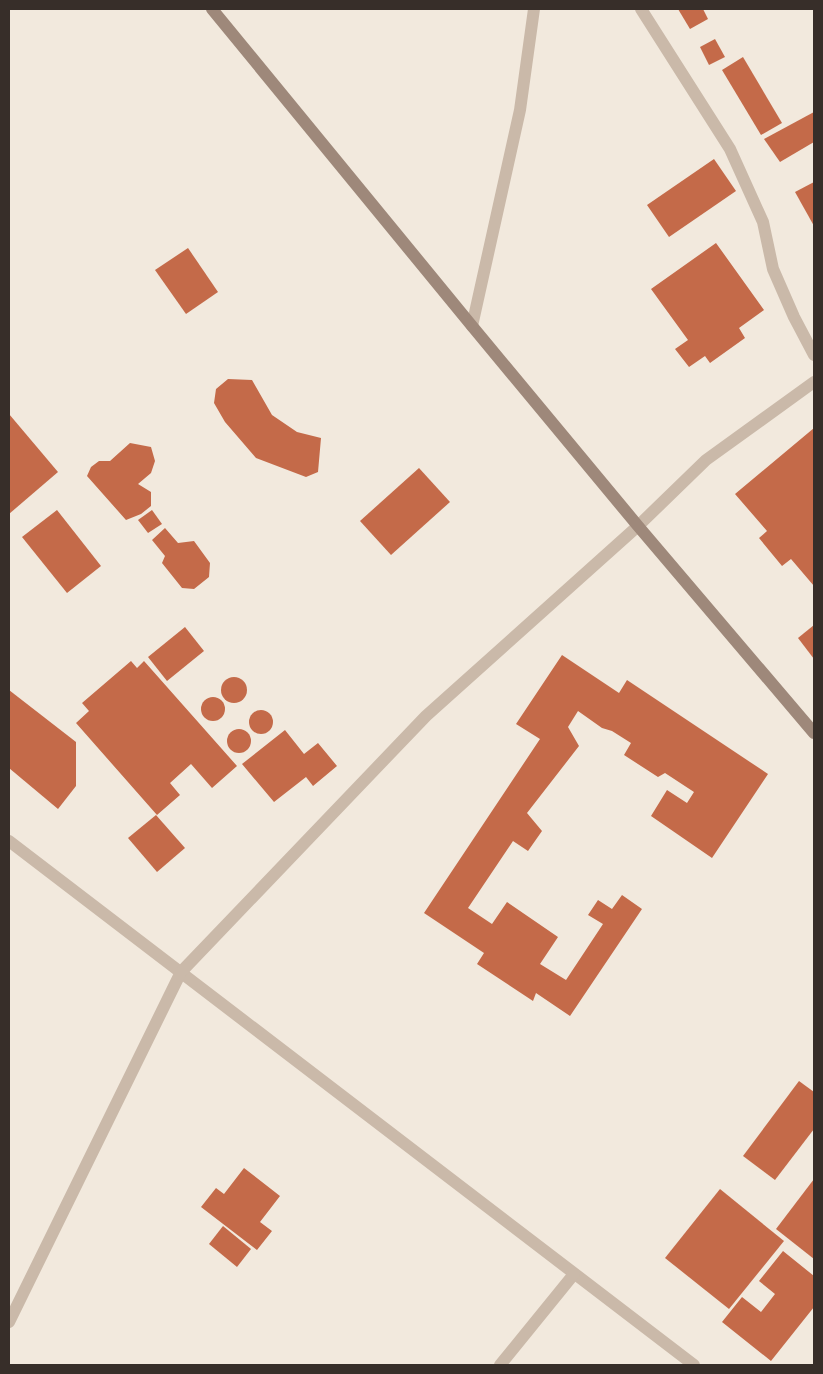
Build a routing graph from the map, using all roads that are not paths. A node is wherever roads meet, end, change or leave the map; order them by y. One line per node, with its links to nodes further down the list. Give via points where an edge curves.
1 (212, 9): 4 (street)
2 (534, 9): 4 (street, via 520,110)
3 (641, 9): 5 (street, via 730,149 762,222 773,269)
4 (472, 326): 7 (street)
5 (814, 355)
6 (814, 382): 7 (street, via 706,460)
7 (638, 526): 8 (street); 10 (street, via 426,716)
8 (814, 733)
9 (9, 841): 10 (street)
10 (181, 972): 11 (street); 12 (street)
11 (574, 1274): 14 (street); 15 (street)
12 (12, 1307): 13 (street)
13 (9, 1322)
14 (500, 1365)
15 (694, 1365)

